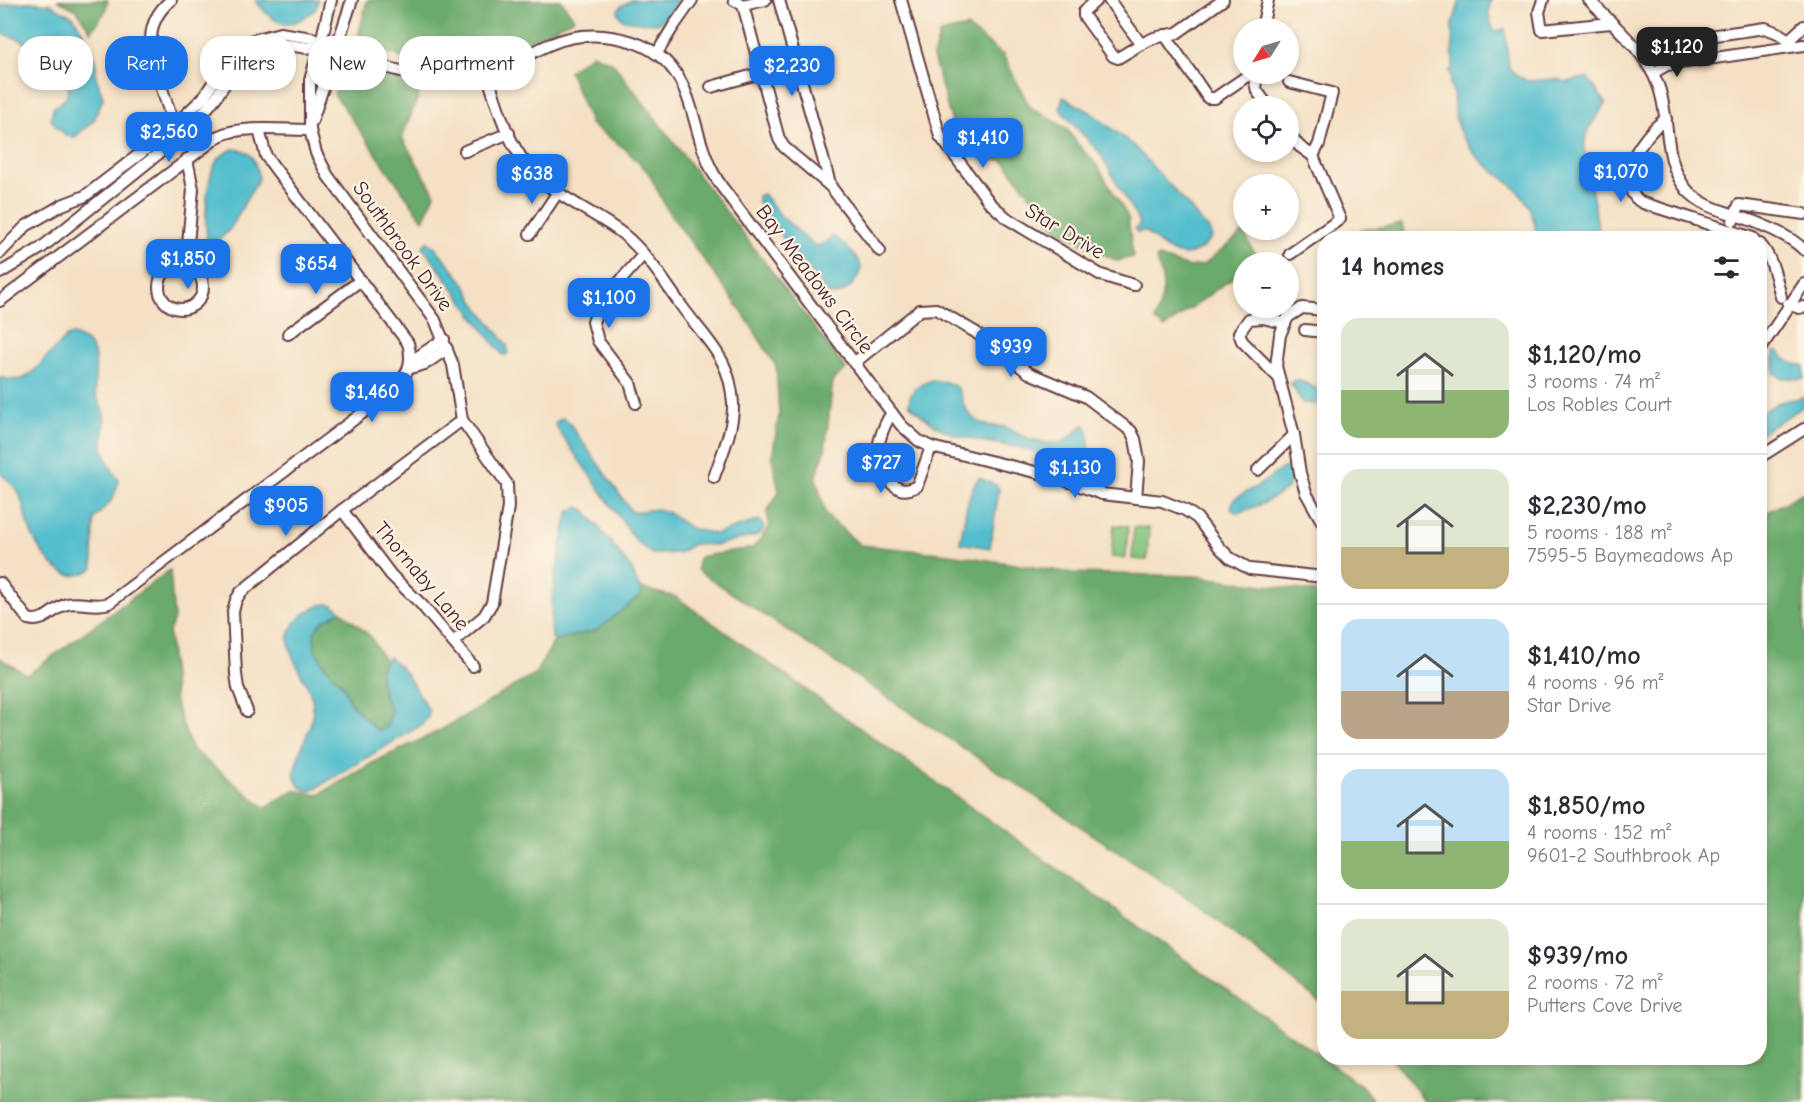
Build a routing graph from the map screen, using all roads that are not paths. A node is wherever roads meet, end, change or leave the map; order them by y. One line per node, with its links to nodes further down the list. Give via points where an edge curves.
1 (171, 0): 37 (street, via 156,16 151,45)
2 (331, 0): 19 (street, Southbrook Drive)
3 (352, 0): 20 (street)
4 (693, 0): 26 (street)
5 (765, 0): 14 (street)
6 (779, 0): 46 (street)
7 (901, 0): 65 (street, Star Drive, via 940,136 990,203 1008,219 1101,275)
8 (1097, 0): 22 (street, via 1084,10 1084,16 1113,56 1118,58)
9 (1109, 0): 22 (street)
10 (1223, 0): 18 (street, via 1177,33)
11 (1268, 0): 15 (street)
12 (1543, 0): 16 (street, via 1539,12 1542,30)
13 (1589, 0): 16 (street)
14 (738, 2): 28 (street)
15 (1264, 18)
16 (1611, 22): 29 (street)
17 (1804, 26): 27 (street, via 1787,39 1765,28 1702,37 1695,44)
18 (1165, 35): 22 (street); 30 (street, via 1208,98 1215,98)
19 (322, 36)
20 (340, 36)
21 (308, 37): 37 (street, Bay Meadows Circle, via 280,33 253,40 232,56 203,98)
22 (1142, 44)
23 (1804, 45): 27 (street)
24 (308, 49): 41 (street, via 267,45 249,54)
25 (535, 53): 26 (street, Bay Meadows Circle, via 569,38 598,36)
26 (657, 53): 76 (street, Bay Meadows Circle, via 684,87 705,154 722,187)
27 (1694, 61): 29 (street, via 1667,65)
28 (761, 73): 32 (street); 46 (street, via 784,147)
29 (1653, 73): 36 (street)
30 (1237, 84)
31 (1297, 84): 44 (street, via 1332,93)
32 (711, 87)
33 (310, 90): 39 (street, Southbrook Drive)
34 (323, 90): 39 (street)
35 (493, 90): 40 (street)
36 (1666, 119): 49 (street, via 1673,163 1682,183 1704,204); 50 (street, via 1655,125 1628,168 1634,198)
37 (174, 126): 41 (street); 54 (street, Bay Meadows Circle, via 85,196 26,226)
38 (259, 130): 39 (street); 45 (street, via 223,134); 63 (street, via 266,156)
39 (310, 130): 75 (street, Southbrook Drive, via 328,176 421,300)
40 (509, 133): 43 (street); 47 (street, via 527,166)
41 (178, 138): 60 (street, via 41,248)
42 (1299, 146): 44 (street)
43 (465, 151)
44 (1313, 156): 51 (street, via 1340,219)
45 (187, 159): 61 (street, via 193,189); 66 (street)
46 (831, 187): 56 (street)
47 (558, 192): 52 (street); 59 (street, via 624,234)
48 (1804, 214): 49 (street, via 1739,205)
49 (1736, 215): 50 (street); 55 (street, via 1789,238)
50 (1731, 230)
51 (1323, 231)
52 (530, 234)
53 (1317, 235): 57 (street)
54 (2, 250): 60 (street)
55 (1804, 250)
56 (880, 251)
57 (1293, 252)
58 (1767, 252): 67 (street)
59 (643, 255): 79 (street, via 600,304 593,322 598,341 630,383); 87 (street, via 718,355 728,378 732,418)
60 (16, 263): 62 (street)
61 (186, 266): 61 (street, via 201,278 202,292 190,308 176,309 160,294 161,279 171,268)
62 (0, 273)
63 (361, 280): 73 (street); 77 (street, via 408,343)
64 (1804, 284): 67 (street)
65 (1134, 285)
66 (0, 301)
67 (1784, 301): 68 (street, via 1799,308); 74 (street)
68 (1804, 306)
69 (1317, 309): 70 (street, via 1302,308)
70 (1284, 322): 78 (street, via 1276,354); 78 (street, via 1249,319 1239,333 1242,341)
71 (1305, 330): 72 (street)
72 (1317, 331)
73 (288, 334)
74 (1767, 335)
75 (445, 344): 77 (street, via 419,356); 81 (street, Southbrook Drive, via 453,365)
76 (854, 363): 80 (street, Bay Meadows Circle); 88 (street, via 920,310 936,309 975,332 1029,373 1086,396 1131,431 1138,461)
77 (410, 368): 92 (street, via 392,391 109,603 69,604 34,621 28,619)
78 (1278, 377): 83 (street)
79 (636, 403)
80 (892, 413): 84 (street, Bay Meadows Circle, via 909,433); 84 (street, via 881,435 877,463 883,477 898,489 917,486)
81 (462, 420): 89 (street); 93 (street, Southbrook Drive, via 500,472 509,494 492,603 484,616)
82 (1804, 429): 85 (street)
83 (1294, 435): 86 (street); 90 (street, via 1306,494)
84 (931, 447): 88 (street, Bay Meadows Circle, via 1056,477 1102,494)
85 (1767, 453)
86 (1258, 470)
87 (714, 477)
88 (1136, 498): 91 (street, Bay Meadows Circle, via 1162,501 1185,510 1197,518 1230,558 1250,569)
89 (342, 510): 93 (street, Thornaby Lane, via 391,575); 95 (street, via 249,584 236,600 236,674)
90 (1317, 513)
91 (1317, 576)
92 (0, 583)
93 (453, 642): 94 (street, Thornaby Lane)
94 (473, 666)
95 (248, 711)

